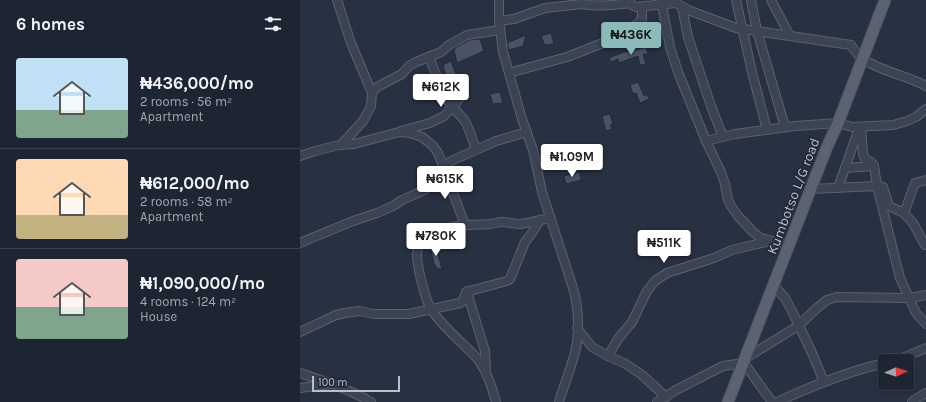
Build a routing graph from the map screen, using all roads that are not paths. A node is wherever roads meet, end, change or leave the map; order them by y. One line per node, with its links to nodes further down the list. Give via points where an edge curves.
1 (337, 0): 19 (street, via 351,43)
2 (499, 0): 11 (street)
3 (736, 0): 12 (street)
4 (752, 0): 13 (street)
5 (771, 0): 14 (street)
6 (884, 0): 16 (main road, Kumbotso L/G road)
7 (630, 1): 9 (street, via 633,6); 11 (street, via 612,6 582,4 545,8)
8 (662, 2): 9 (street); 10 (street, via 676,3); 30 (street, via 670,47)
9 (642, 7): 17 (street, via 642,19 618,37 568,56)
10 (682, 7): 12 (street); 29 (street, via 688,37)
11 (500, 25): 15 (street, via 467,35); 17 (street, via 503,52)
12 (743, 29): 13 (street); 26 (street)
13 (758, 31): 14 (street); 24 (street)
14 (790, 36): 16 (street, via 851,45)
15 (429, 57): 19 (street, via 409,66 397,78 377,87); 21 (street)
16 (862, 58): 18 (street, via 877,67); 23 (main road, Kumbotso L/G road)
17 (509, 73): 28 (street)
18 (926, 86)
19 (372, 93): 31 (street, via 371,106 363,121)
20 (461, 97): 21 (street)
21 (452, 108): 27 (street, via 444,116 430,123); 32 (street, via 466,122)
22 (926, 109): 25 (street, via 907,121)
23 (838, 123): 24 (street); 25 (street); 40 (main road, Kumbotso L/G road)
24 (785, 127): 26 (street)
25 (861, 129): 34 (street, via 863,154); 36 (street)
26 (767, 130): 29 (street)
27 (399, 132): 31 (street); 35 (street, via 410,133 427,141 438,153)
28 (527, 132): 32 (street); 42 (street, via 534,150)
29 (723, 137): 30 (street)
30 (706, 142): 45 (street, via 721,172 728,200 738,216 753,232)
31 (341, 145): 33 (street)
32 (476, 149): 35 (street)
33 (300, 156)
34 (874, 166): 36 (street); 38 (street)
35 (443, 167): 44 (street); 46 (street, via 425,190 377,213)
36 (845, 168): 39 (street)
37 (926, 180): 41 (street, via 915,183)
38 (877, 186): 39 (street); 41 (street, via 883,187 889,206); 52 (street, via 900,278)
39 (838, 188): 40 (street)
40 (811, 189): 47 (main road, Kumbotso L/G road)
41 (904, 213): 48 (street)
42 (550, 218): 43 (street); 56 (street, via 577,301)
43 (540, 220): 44 (street, via 522,224 503,222); 50 (street, via 525,242 510,279)
44 (465, 225): 53 (street, via 447,228 434,234 418,248 421,281)
45 (771, 241): 47 (street); 60 (street, via 732,250 667,273 655,281 647,291 632,322)
46 (300, 243)
47 (789, 245): 49 (main road, Kumbotso L/G road)
48 (926, 245)
49 (774, 286): 55 (street, via 785,298); 61 (main road, Kumbotso L/G road)
50 (468, 291): 53 (street, via 463,301); 64 (street, via 485,351)
51 (926, 295): 52 (street)
52 (909, 298): 54 (street, via 916,313); 55 (street, via 827,300)
53 (431, 310): 57 (street, via 409,314 345,313); 64 (street, via 480,362)
54 (926, 324)
55 (798, 326): 61 (street); 65 (street)
56 (577, 328): 60 (street, via 592,347); 72 (street, via 575,355)
57 (300, 332)
58 (926, 348): 59 (street)
59 (912, 354)
60 (608, 356): 69 (street, via 642,375)
61 (745, 360): 69 (street, via 723,366); 74 (main road, Kumbotso L/G road); 75 (street)
62 (878, 364): 65 (street)
63 (300, 373): 66 (street)
64 (487, 374): 71 (street)
65 (824, 382): 76 (street)
66 (333, 384): 67 (street); 70 (street)
67 (300, 388)
68 (926, 393): 77 (street)
69 (666, 397): 73 (street)
70 (371, 402)
71 (496, 402)
72 (559, 402)
73 (657, 402)
74 (728, 402)
75 (772, 402)
76 (777, 402)
77 (912, 402)

